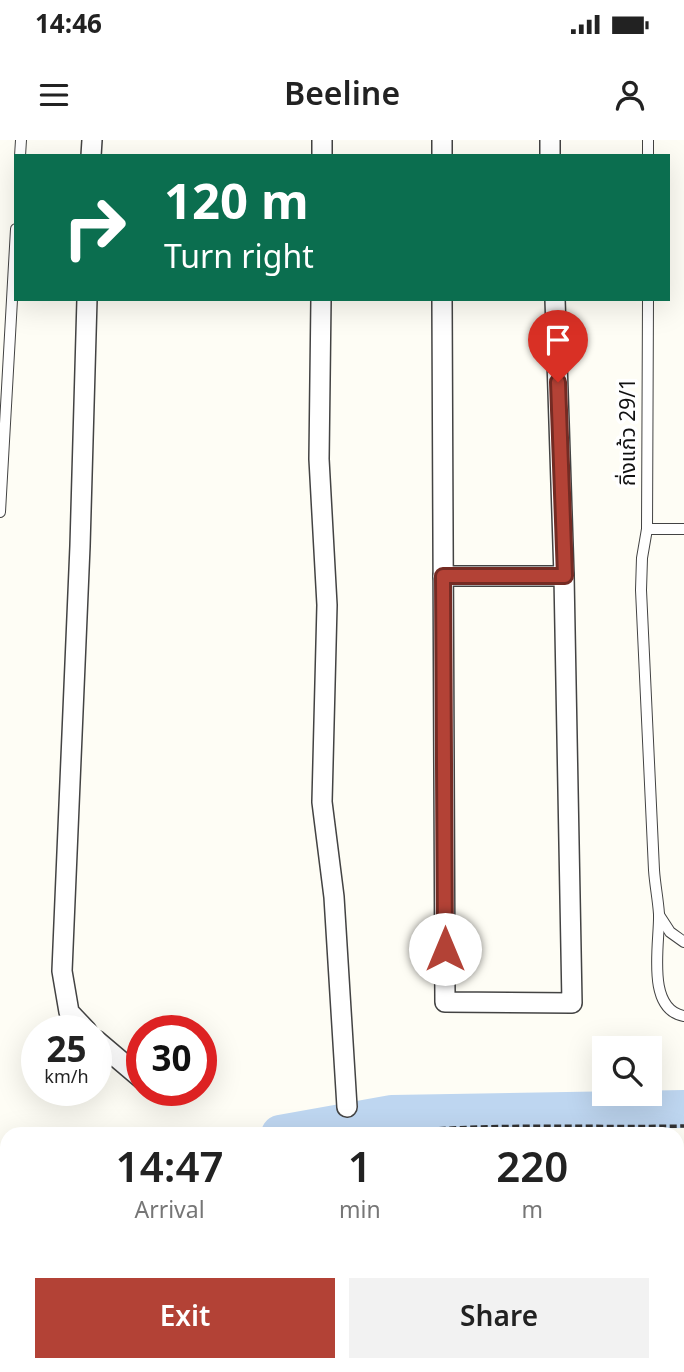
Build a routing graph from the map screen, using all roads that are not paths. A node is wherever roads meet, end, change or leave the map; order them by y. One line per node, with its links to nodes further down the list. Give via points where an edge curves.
1 (14, 264): 7 (lane)
2 (87, 301): 14 (street, via 62,971)
3 (321, 301): 18 (street, via 319,459 327,605 322,802 334,897)
4 (442, 301): 10 (street)
5 (555, 301): 11 (street)
6 (648, 301): 8 (lane, กิ่งแก้ว 29/1)
7 (0, 512)
8 (647, 529): 9 (lane); 12 (lane, กิ่งแก้ว 29/1, via 641,590)
9 (684, 529)
10 (443, 576): 11 (street); 11 (street, via 445,1002 572,1003)
11 (565, 576)
12 (659, 915): 13 (lane); 15 (lane, กิ่งแก้ว 29/1, via 661,996 667,1008)
13 (684, 942)
14 (72, 1015)
15 (684, 1016)
16 (112, 1054): 17 (street)
17 (126, 1065)
18 (347, 1107)

